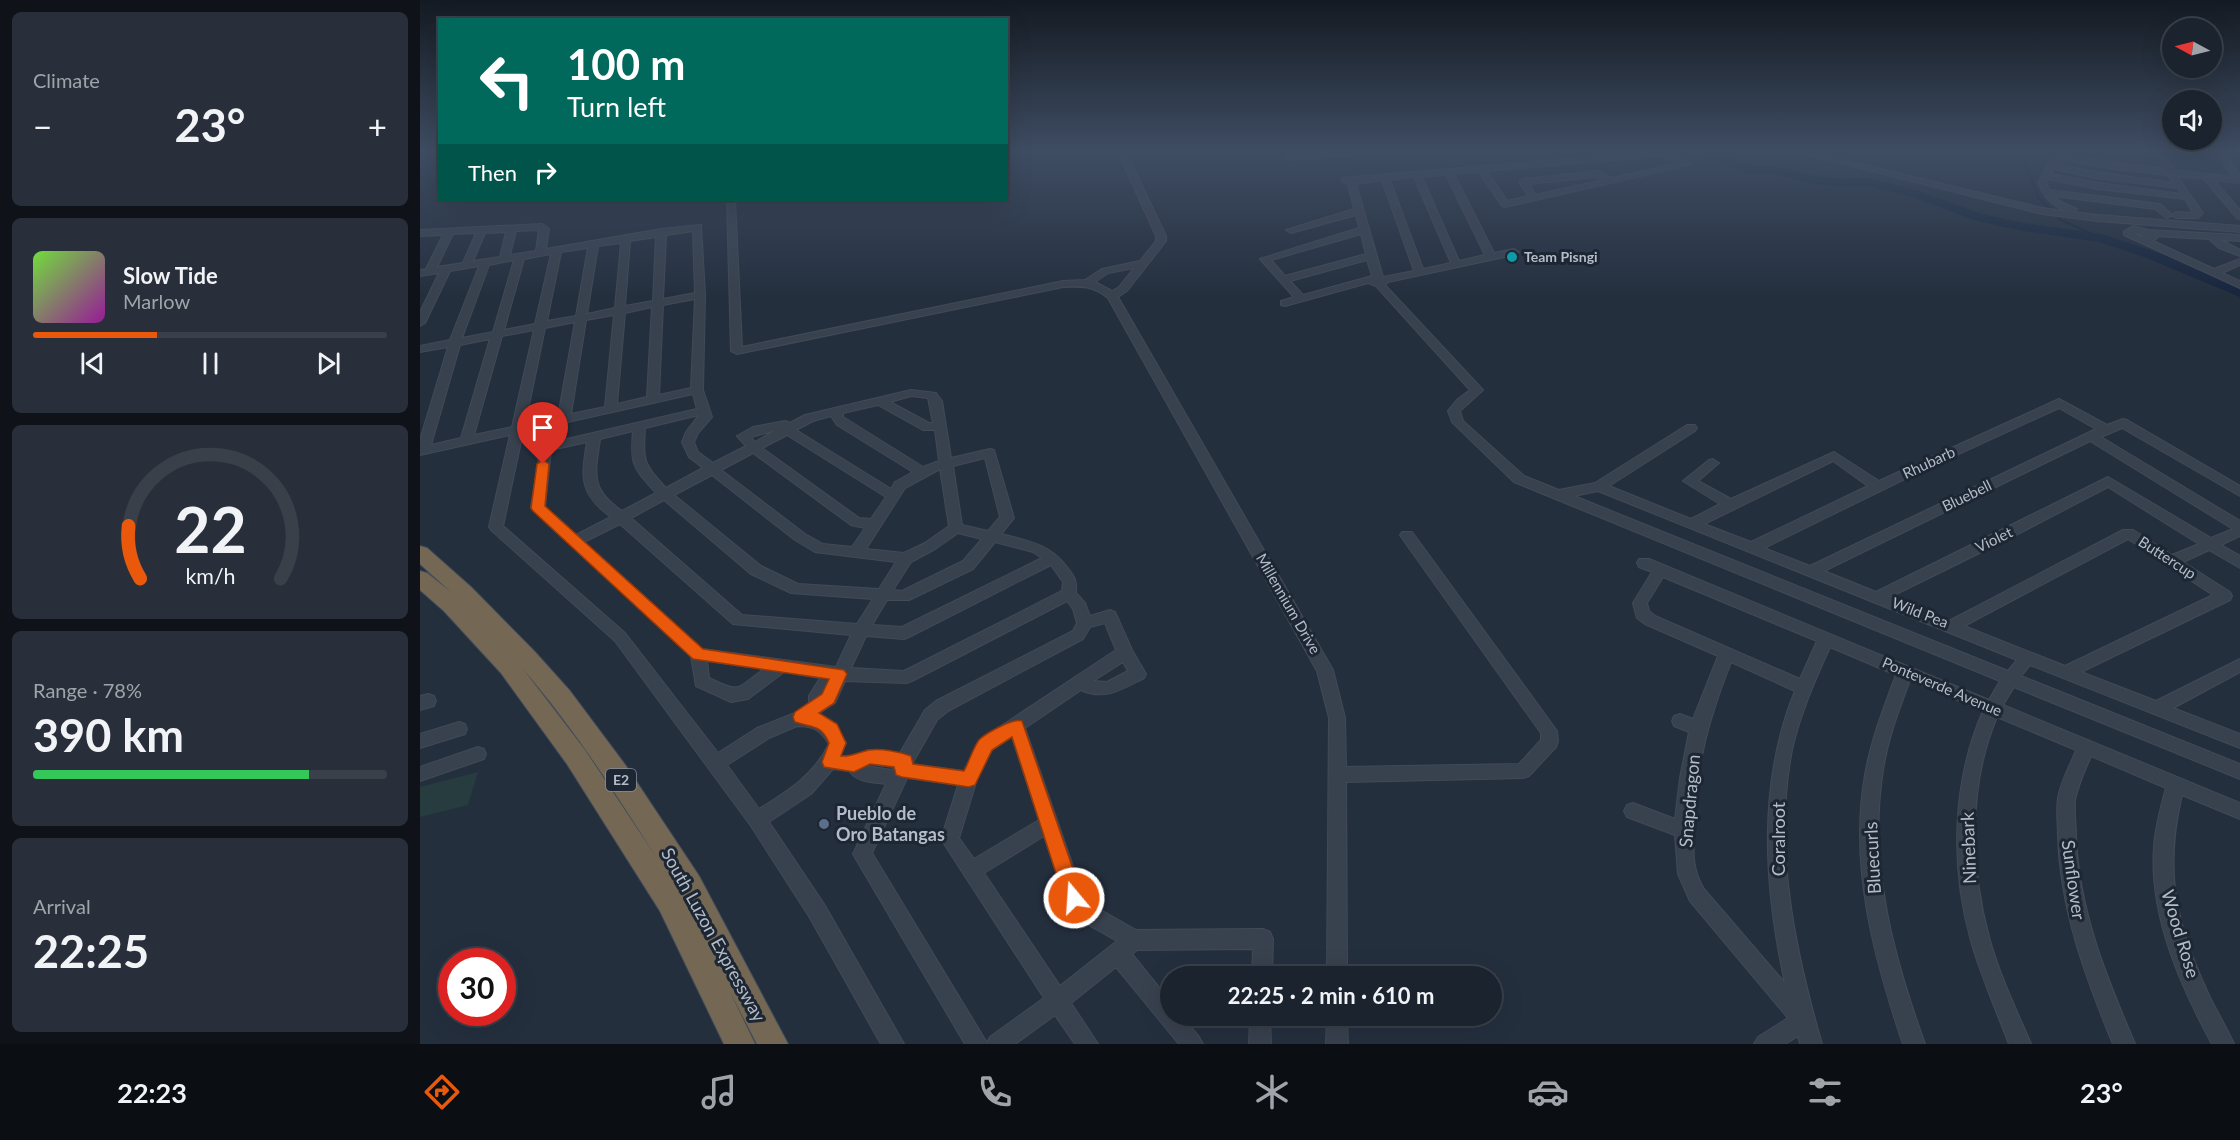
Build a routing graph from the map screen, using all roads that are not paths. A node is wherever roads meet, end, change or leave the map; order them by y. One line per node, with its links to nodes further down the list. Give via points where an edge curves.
1 (1144, 199): 40 (street, via 1161,236)
2 (1356, 199): 15 (street)
3 (1393, 199): 45 (street)
4 (1428, 199): 41 (street)
5 (1462, 199): 36 (street)
6 (1501, 199): 7 (street, via 1504,204)
7 (1530, 199)
8 (1989, 199): 17 (street, via 2061,214)
9 (2008, 199): 17 (street)
10 (2053, 199): 16 (street, via 2067,209)
11 (2098, 199): 16 (street, via 2160,207)
12 (2187, 199): 16 (street, via 2198,213 2195,216)
13 (2221, 199): 18 (street)
14 (731, 201): 49 (street, via 737,351 1063,284)
15 (1359, 211): 22 (street); 23 (street)
16 (2167, 215)
17 (2122, 218): 18 (street); 26 (street)
18 (2239, 225): 27 (street)
19 (513, 228): 20 (street); 32 (street, via 542,227); 37 (street)
20 (482, 229): 21 (street); 42 (street)
21 (450, 230): 25 (street); 44 (street)
22 (1291, 230)
23 (1364, 231): 35 (street); 47 (street, via 1265,259)
24 (661, 232): 28 (street); 51 (street, via 698,227); 54 (street)
25 (420, 234)
26 (2145, 236): 27 (street); 46 (street)
27 (2211, 236): 33 (street)
28 (626, 238): 29 (street); 56 (street)
29 (594, 243): 30 (street); 57 (street)
30 (557, 250): 32 (street); 59 (street)
31 (1514, 252): 36 (street)
32 (541, 253): 34 (street)
33 (2240, 254)
34 (520, 256): 37 (street); 60 (street)
35 (1371, 256): 47 (street); 48 (street)
36 (1491, 257): 41 (street)
37 (504, 259): 38 (street)
38 (485, 262): 42 (street); 61 (street)
39 (2240, 262): 46 (street)
40 (1145, 263): 49 (street, via 1105,271); 52 (street)
41 (1456, 264): 45 (street)
42 (467, 265): 43 (street)
43 (446, 269): 44 (street); 58 (street)
44 (425, 272)
45 (1419, 272): 48 (street)
46 (2213, 273): 50 (street)
47 (1284, 279): 53 (street)
48 (1378, 280): 53 (street); 92 (street, via 1477,390 1454,411 1458,422 1519,479)
49 (1086, 283): 52 (street)
50 (2240, 285)
51 (700, 295): 54 (street); 63 (street)
52 (1112, 296): 149 (street, Millennium Drive, via 1325,670 1337,717)
53 (1301, 299): 55 (street)
54 (657, 303): 56 (street); 64 (street)
55 (1285, 303)
56 (620, 310): 57 (street); 66 (street)
57 (582, 318): 59 (street); 70 (street)
58 (420, 323)
59 (540, 325): 60 (street); 75 (street)
60 (499, 333): 61 (street); 80 (street)
61 (455, 342): 62 (street); 82 (street)
62 (420, 349)
63 (697, 390): 64 (street); 67 (street)
64 (653, 400): 66 (street)
65 (880, 401): 68 (street); 72 (street, via 927,427); 72 (street, via 911,393 932,395)
66 (611, 409): 70 (street)
67 (702, 411): 69 (street); 77 (street, via 706,417)
68 (837, 411): 74 (street); 86 (street, via 841,422)
69 (685, 416): 71 (street); 77 (street, via 685,428)
70 (564, 419): 75 (street)
71 (639, 426): 78 (street); 90 (street, via 640,467)
72 (940, 426): 83 (street)
73 (1691, 428): 87 (street)
74 (786, 429): 81 (street); 91 (street)
75 (517, 430): 80 (street); 145 (street, via 496,527 620,637)
76 (2106, 430): 79 (street, Bluebell); 88 (street, Rhubarb, via 2059,403); 89 (street, Bluebell, via 2123,423)
77 (692, 432): 85 (street, via 688,442 693,454)
78 (594, 436): 94 (street, via 588,476 591,492); 101 (street, via 545,448 538,508)
79 (2091, 436): 98 (street); 112 (street, Bluebell)
80 (466, 441): 82 (street)
81 (753, 447): 85 (street); 95 (street, via 856,522)
82 (422, 451)
83 (946, 462): 86 (street); 97 (street); 100 (street, via 990,453 1007,518)
84 (1713, 463): 93 (street, via 1689,481)
85 (710, 469): 90 (street); 105 (street, via 820,549)
86 (921, 471): 91 (street, via 900,484)
87 (1599, 487): 92 (street); 96 (street, Wild Pea)
88 (1879, 487): 93 (street, via 1834,456); 103 (street, Rhubarb)
89 (2240, 492)
90 (663, 494): 94 (street); 114 (street, via 756,570 796,589)
91 (892, 495): 95 (street)
92 (1557, 495): 130 (street)
93 (1731, 504): 96 (street)
94 (621, 517): 101 (street); 119 (street, via 738,620)
95 (875, 524): 105 (street)
96 (1692, 524): 103 (street, Wild Pea)
97 (956, 528): 100 (street); 106 (street)
98 (2240, 529): 102 (street)
99 (1407, 535): 149 (street, via 1549,731 1550,742 1523,771)
100 (993, 536): 107 (street, via 1037,548); 114 (street, via 968,566 904,596)
101 (576, 541): 123 (street)
102 (2209, 544): 108 (street); 110 (street); 116 (street, Violet, via 2108,481)
103 (1751, 548): 112 (street, Wild Pea)
104 (420, 553): 167 (highway, South Luzon Expressway / E2, via 528,658 617,774 689,885)
105 (856, 553): 106 (street)
106 (906, 558): 114 (street)
107 (1053, 558): 115 (street, via 1070,581); 119 (street, via 904,633)
108 (2172, 561): 118 (street, Buttercup, via 2128,533); 128 (street, Buttercup, via 2225,596)
109 (1644, 562): 111 (street, Ponteverde Avenue)
110 (2240, 563)
111 (1660, 570): 120 (street, Ponteverde Avenue); 122 (street, via 1640,603 1642,614)
112 (1812, 571): 116 (street, Wild Pea)
113 (420, 578): 166 (highway, South Luzon Expressway / E2, via 452,604 509,667 576,757 670,902)
114 (883, 594): 119 (street)
115 (1069, 594): 117 (street, via 1080,607); 129 (street, via 906,677)
116 (1878, 597): 118 (street, Wild Pea)
117 (1085, 624): 121 (street, via 1110,616); 146 (street, via 1078,635 942,706 931,715)
118 (1952, 626): 124 (street, Wild Pea)
119 (861, 630): 129 (street)
120 (1826, 639): 127 (street, Ponteverde Avenue); 132 (street, Coralroot)
121 (1125, 652): 131 (street); 131 (street, via 1138,674 1102,690 1091,690)
122 (1728, 653): 132 (street); 138 (street, Snapdragon)
123 (698, 654): 126 (street); 126 (street, via 702,682 731,696 742,694)
124 (2026, 659): 128 (street, Wild Pea); 130 (street, Ninebark)
125 (2240, 665): 134 (street)
126 (782, 666): 129 (street)
127 (1905, 672): 133 (street, Ponteverde Avenue); 177 (street, Bluecurls, via 1884,730 1873,778 1869,844 1876,904 1895,993)
128 (2066, 672): 134 (street, Wild Pea)
129 (836, 673): 135 (street, via 817,696 817,705)
130 (2011, 679): 133 (street, Ninebark); 147 (street)
131 (1082, 681): 137 (street)
132 (1803, 687): 163 (street, Coralroot, via 1783,752 1778,805 1779,884)
133 (1992, 708): 142 (street, Ponteverde Avenue); 178 (street, Ninebark, via 1973,761 1967,813 1970,886 1976,925)
134 (2157, 708): 141 (street, Wild Pea)
135 (801, 717): 144 (street, via 817,719 831,729 838,743); 145 (street, via 778,725)
136 (1680, 721): 138 (street)
137 (1016, 726): 150 (street, via 986,745); 155 (street)
138 (1698, 728): 156 (street, Snapdragon)
139 (459, 729): 140 (street)
140 (420, 741)
141 (2240, 741)
142 (2086, 747): 151 (street, Ponteverde Avenue); 179 (street, Sunflower, via 2067,798 2068,866 2074,908 2086,948)
143 (478, 754): 148 (street)
144 (830, 762): 146 (street, via 854,764 861,773); 154 (street, via 819,777)
145 (716, 763): 154 (street)
146 (902, 769): 150 (street); 169 (street, via 862,854)
147 (2240, 772)
148 (420, 774)
149 (1336, 775): 161 (street, Millennium Drive)
150 (969, 779): 157 (street, via 950,839)
151 (2176, 784): 153 (street, Ponteverde Avenue); 180 (street, Wood Rose, via 2163,846 2162,874 2168,911 2184,958)
152 (1633, 811): 156 (street)
153 (2240, 811)
154 (758, 820): 168 (street, via 817,911)
155 (1049, 824): 157 (street); 158 (street, via 1074,898 1092,916)
156 (1685, 831): 163 (street, Snapdragon, via 1689,883)
157 (971, 872): 162 (street)
158 (1134, 940): 159 (street); 160 (street, via 1263,939)
159 (1118, 953): 162 (street); 172 (street)
160 (1262, 966)
161 (1337, 966)
162 (1057, 1001): 170 (street); 171 (street)
163 (1804, 1021): 175 (street); 176 (street, Coralroot)
164 (1260, 1026): 173 (street)
165 (1337, 1026): 174 (street)
166 (740, 1044)
167 (773, 1044)
168 (894, 1044)
169 (976, 1044)
170 (997, 1044)
171 (1087, 1044)
172 (1192, 1044)
173 (1260, 1044)
174 (1337, 1044)
175 (1765, 1044)
176 (1811, 1044)
177 (1914, 1044)
178 (2020, 1044)
179 (2124, 1044)
180 (2223, 1044)

